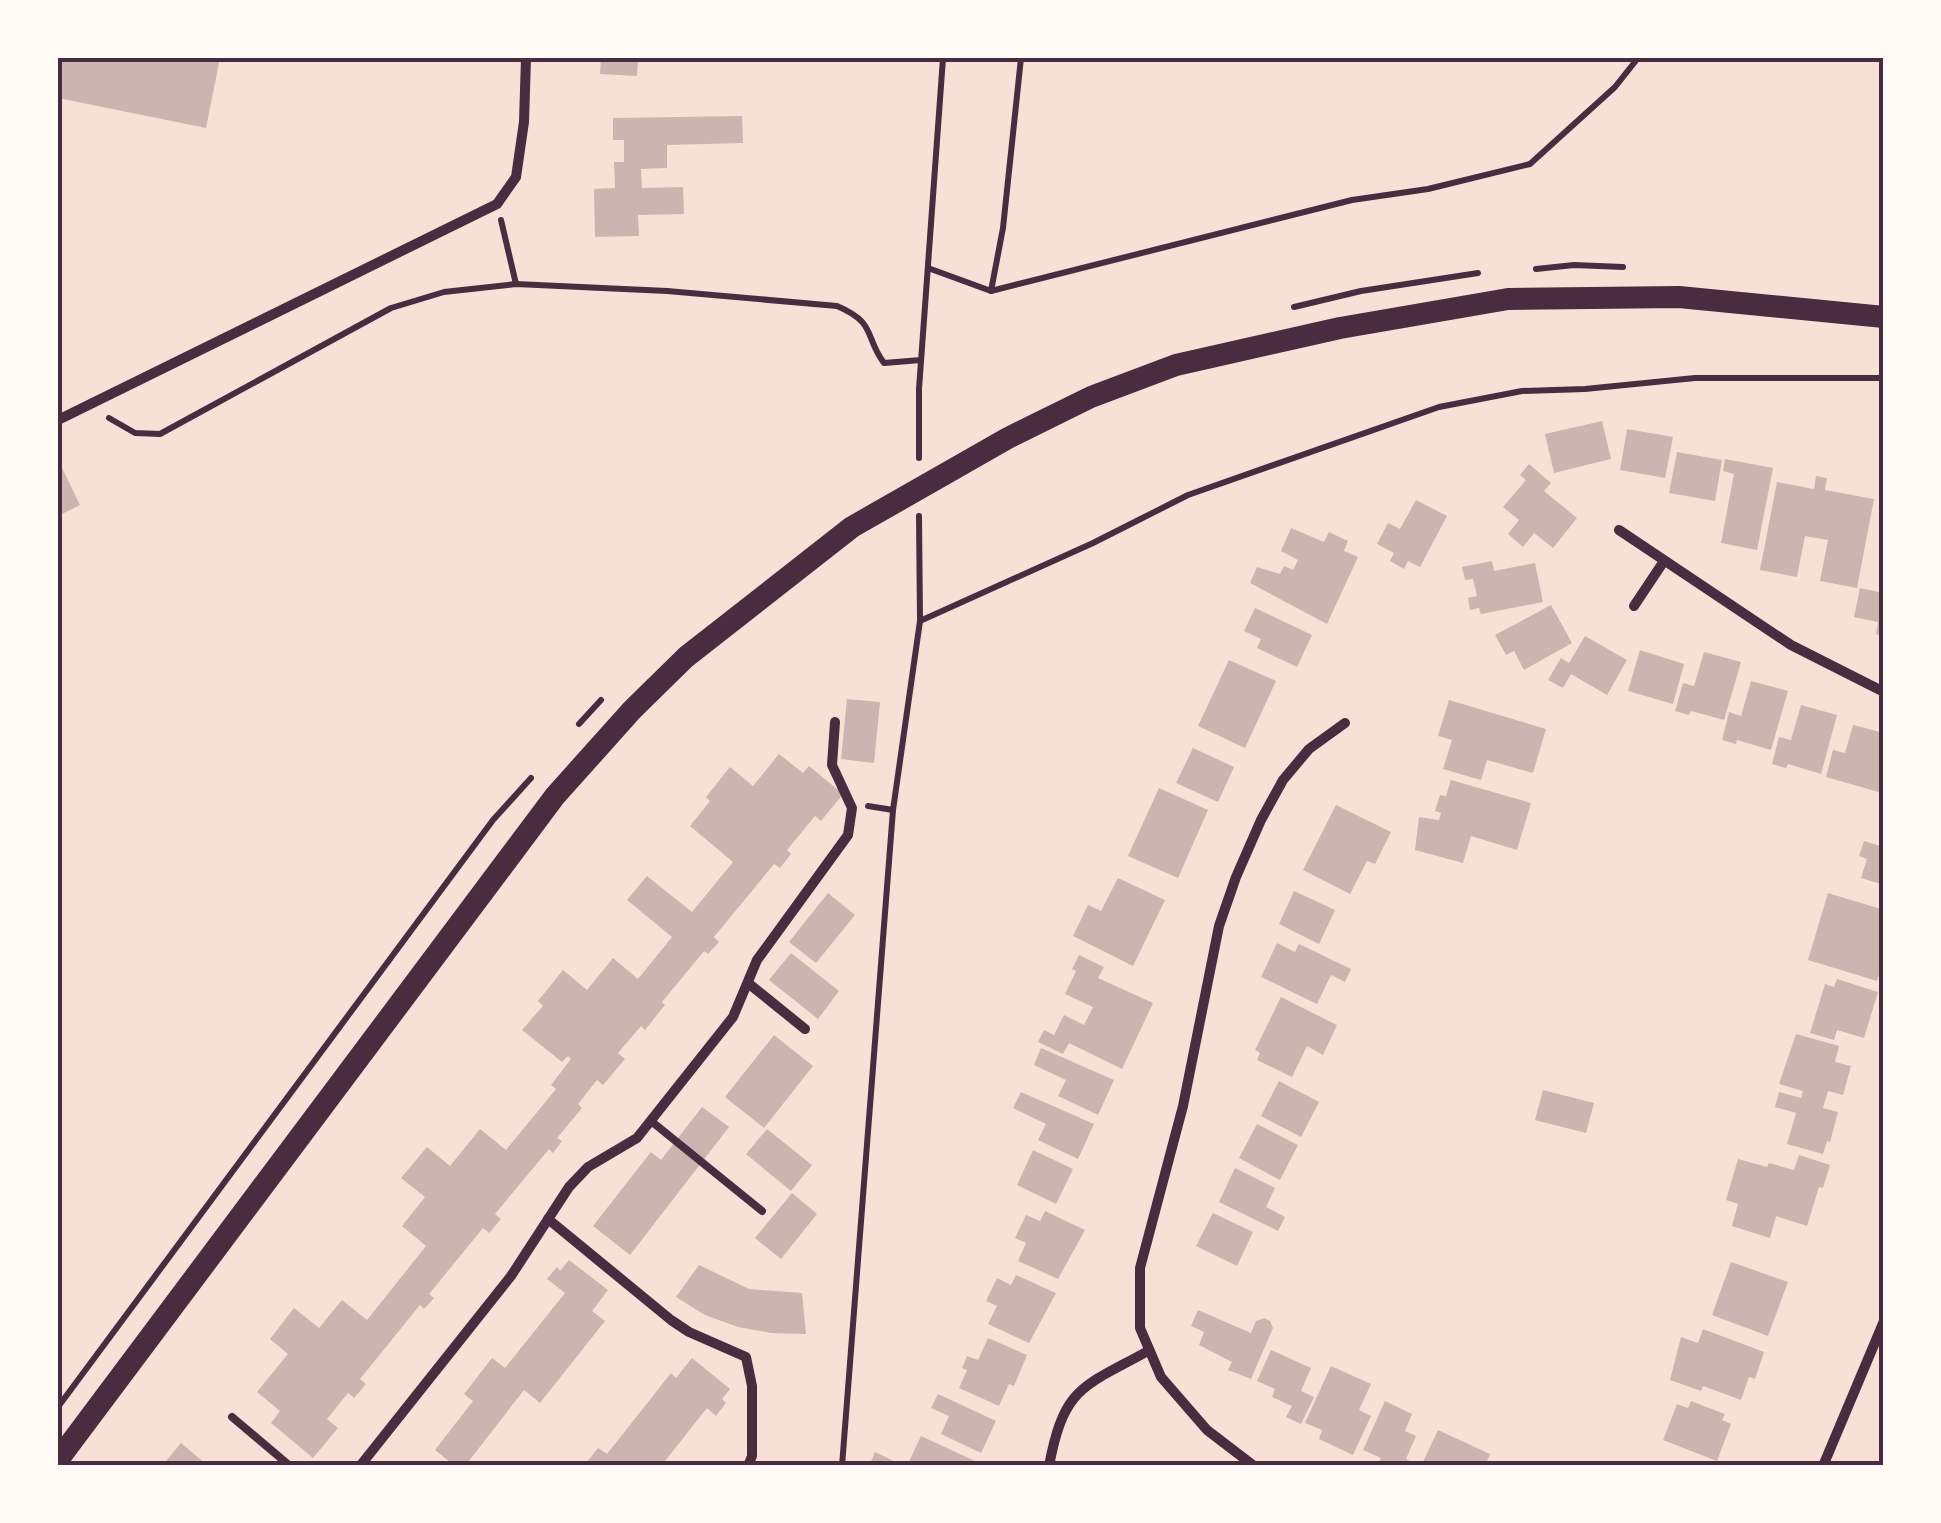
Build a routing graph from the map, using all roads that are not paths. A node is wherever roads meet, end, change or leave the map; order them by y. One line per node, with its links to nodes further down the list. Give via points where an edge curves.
1 (526, 58): 3 (street, via 516,177 498,204)
2 (1884, 316): 18 (main road, via 1679,297 1508,300 1340,328 1176,365 1092,398 852,528 686,656 556,796)
3 (58, 420)
4 (1619, 530): 5 (street)
5 (1664, 561): 6 (street); 7 (street, via 1791,645)
6 (1634, 606)
7 (1884, 692)
8 (835, 722): 10 (street, via 832,765 852,808 848,835 757,960)
9 (1345, 724): 16 (street, via 1309,749 1283,780 1219,926 1183,1106 1140,1268 1138,1311)
10 (748, 983): 11 (street); 12 (street, via 733,1016)
11 (805, 1030)
12 (651, 1120): 13 (lane); 14 (street, via 637,1138 579,1174)
13 (762, 1211)
14 (548, 1220): 20 (street); 21 (street, via 671,1320 746,1357 752,1386)
15 (1884, 1321): 24 (street)
16 (1148, 1351): 22 (street, via 1070,1398); 23 (street, via 1176,1398)
17 (232, 1417): 19 (lane)
18 (58, 1460)
19 (290, 1466)
20 (360, 1466)
21 (748, 1466)
22 (1050, 1466)
23 (1254, 1466)
24 (1823, 1466)

